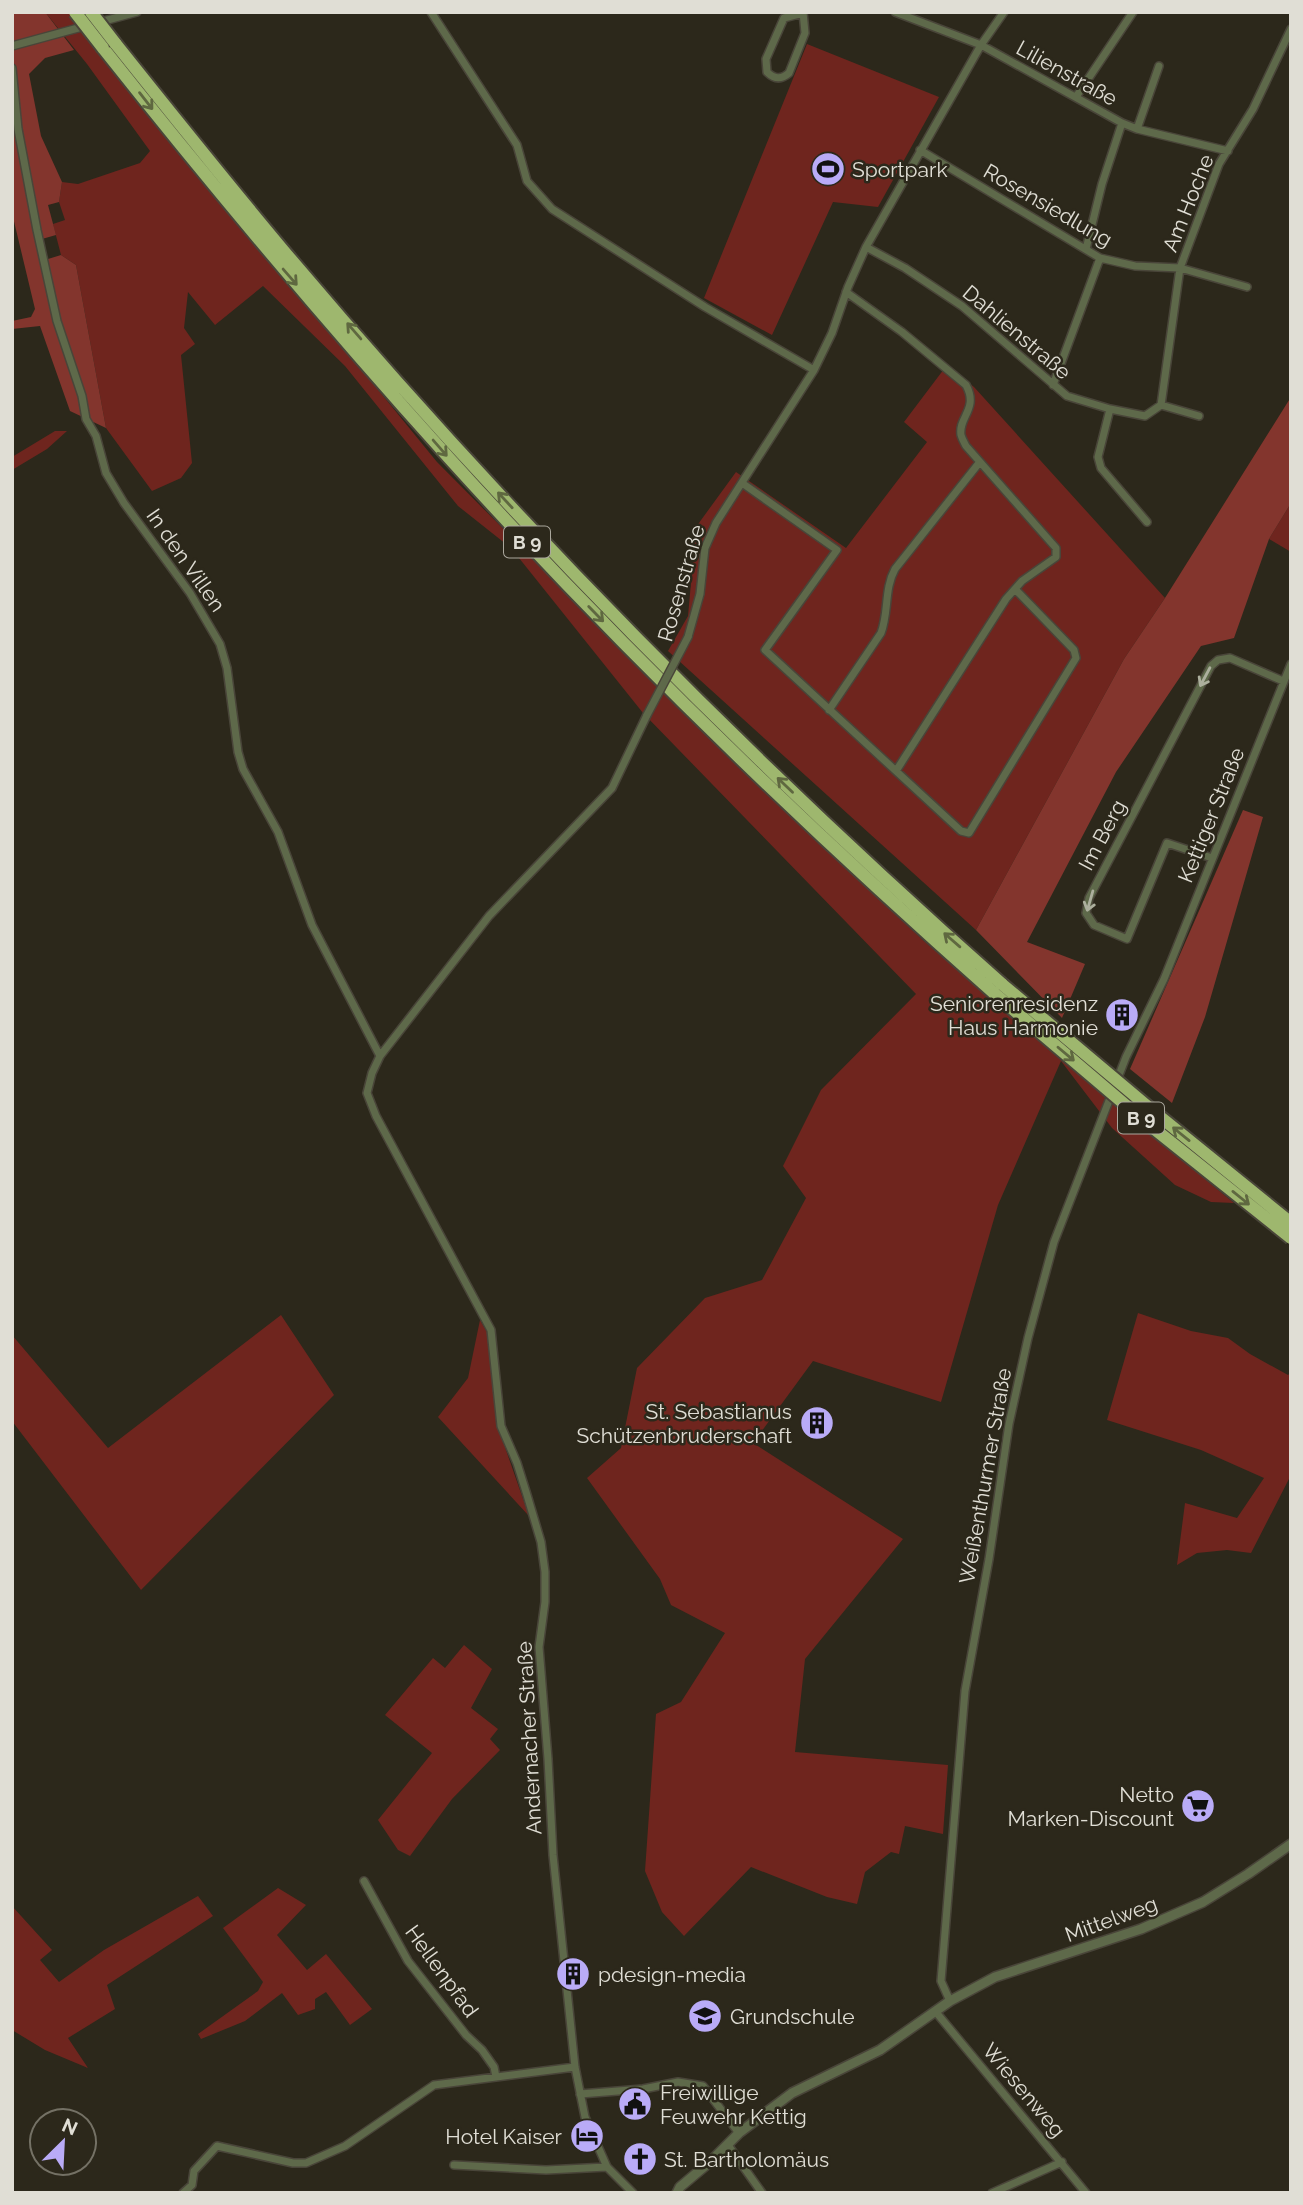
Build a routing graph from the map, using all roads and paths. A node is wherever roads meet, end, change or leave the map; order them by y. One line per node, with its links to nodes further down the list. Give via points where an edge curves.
1 (75, 12): 11 (highway, B 9, bridge)
2 (92, 12): 11 (highway, B 9, bridge)
3 (137, 12): 13 (street)
4 (431, 12): 27 (street, via 517,145 527,181 552,209)
5 (895, 12): 9 (street, Lilienstraße)
6 (1004, 12): 12 (street, Rosenstraße)
7 (1133, 12): 16 (street)
8 (803, 13): 8 (street, via 805,33 789,73 778,79 771,76 766,60 784,18)
9 (907, 15): 12 (street, Lilienstraße)
10 (1291, 29): 20 (street, Am Hoche, via 1254,109)
11 (109, 45): 42 (highway, B 9, via 274,258 517,531 845,859)
12 (981, 45): 16 (street, Lilienstraße); 19 (street, Rosenstraße)
13 (12, 47)
14 (1160, 66): 18 (street, Lilienstraße)
15 (12, 68): 43 (street, In den Villen, via 18,129 57,321 106,473 220,644 243,769 278,832 312,925)
16 (1076, 97): 17 (street, Lilienstraße)
17 (1122, 123): 18 (street, Lilienstraße); 22 (street)
18 (1137, 129): 20 (street, Lilienstraße)
19 (920, 150): 21 (street, Rosenstraße); 22 (street, Rosensiedlung)
20 (1228, 151): 24 (street, Am Hoche)
21 (866, 247): 26 (street, Rosenstraße); 28 (street, Dahlienstraße, via 962,306)
22 (1086, 249): 23 (street, Rosensiedlung)
23 (1100, 258): 24 (street, Rosensiedlung, via 1135,266); 28 (street)
24 (1180, 268): 25 (street, Rosensiedlung); 29 (street, Am Hoche)
25 (1247, 287)
26 (846, 292): 27 (street, Rosenstraße); 32 (street, via 966,385 971,404 961,435)
27 (814, 370): 33 (street, Rosenstraße)
28 (1053, 385): 30 (street, Dahlienstraße, via 1067,396)
29 (1161, 405): 30 (street, via 1145,416); 31 (street)
30 (1110, 410): 34 (street, via 1098,457 1101,468)
31 (1199, 416)
32 (979, 463): 35 (street, via 1056,548 1056,557); 38 (street, via 895,569 889,580 881,633)
33 (742, 483): 38 (street, via 837,550 765,650); 43 (street, Rosenstraße, bridge, via 705,548 700,594 688,637 612,788 489,916)
34 (1147, 522)
35 (1015, 589): 39 (street); 39 (street, via 1074,650 1076,659 969,832 961,831)
36 (1291, 664): 37 (street, Kettiger Straße)
37 (1283, 681): 40 (street, Kettiger Straße); 40 (street, Im Berg, one-way to 40, via 1230,658 1211,666 1089,898 1086,913 1094,925 1127,940 1167,843)
38 (829, 710): 39 (street)
39 (896, 772)
40 (1212, 858): 41 (street, Kettiger Straße)
41 (1164, 979): 49 (street, Weißenthurmer Straße, via 1126,1057 1054,1242 1009,1424 965,1691 941,1980)
42 (999, 989): 45 (highway, B 9, one-way to 42, bridge); 46 (highway, B 9, one-way to 46, bridge, via 1142,1119)
43 (380, 1056): 44 (street, Rosenstraße)
44 (368, 1093): 51 (street, Andernacher Straße, via 376,1116 488,1322 501,1426 541,1542 545,1602 539,1647 553,1855)
45 (1291, 1223)
46 (1291, 1238)
47 (1291, 1844): 49 (street, Mittelweg, via 1203,1902 1141,1929 995,1977)
48 (363, 1881): 52 (street, Hellenpfad, via 408,1961 482,2050)
49 (950, 2001): 50 (street, Mittelweg)
50 (935, 2011): 54 (street, via 880,2050 792,2093); 56 (street, Wiesenweg)
51 (575, 2067): 52 (street); 53 (street, Andernacher Straße)
52 (496, 2077): 59 (street, via 434,2085 345,2146 306,2163 217,2146 194,2171)
53 (580, 2094): 54 (street, via 678,2082 703,2086); 58 (street, Andernacher Straße)
54 (740, 2133): 55 (street)
55 (728, 2145): 63 (street); 64 (street)
56 (1062, 2162): 65 (street); 66 (street, Wiesenweg)
57 (454, 2165): 58 (street, via 547,2170)
58 (607, 2167): 62 (street, Andernacher Straße)
59 (192, 2185): 60 (street); 61 (street)
60 (183, 2193)
61 (198, 2193)
62 (633, 2193)
63 (677, 2193)
64 (762, 2193)
65 (992, 2193)
66 (1086, 2193)

